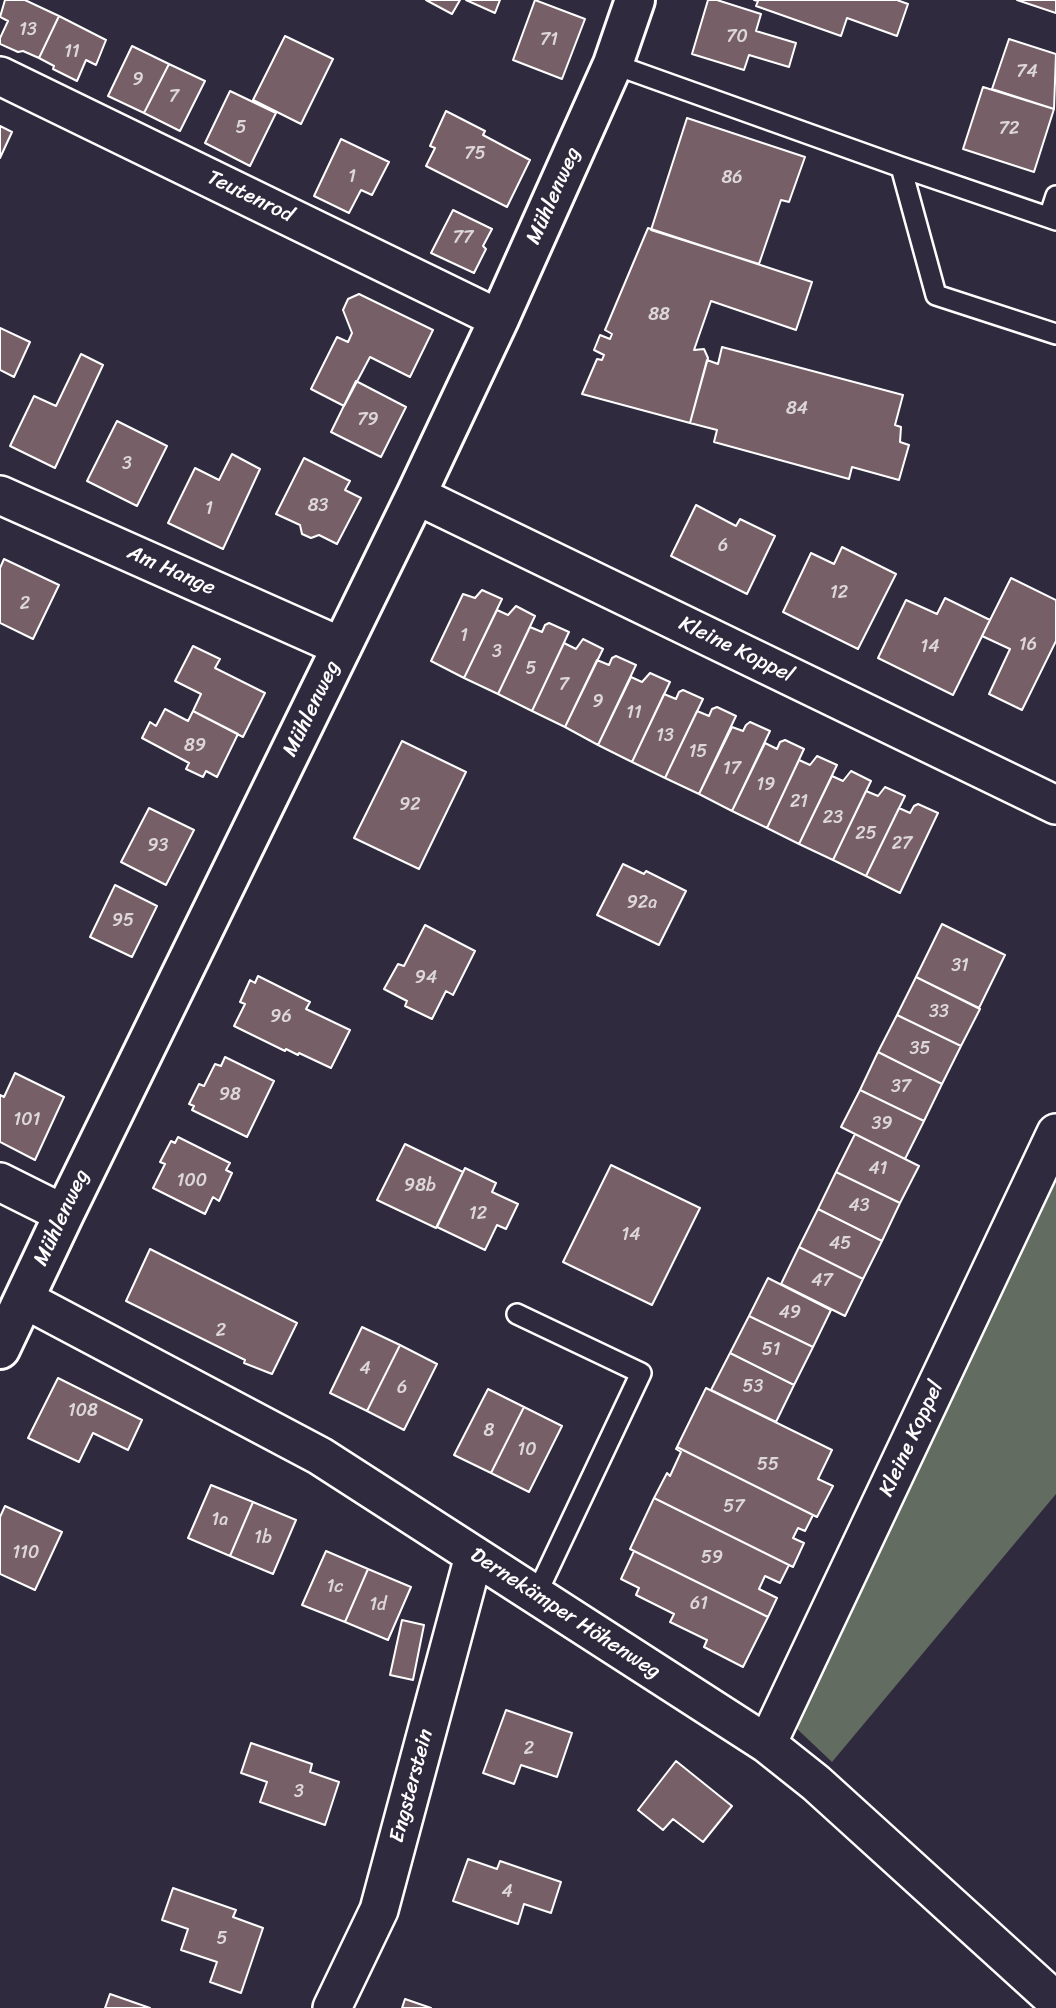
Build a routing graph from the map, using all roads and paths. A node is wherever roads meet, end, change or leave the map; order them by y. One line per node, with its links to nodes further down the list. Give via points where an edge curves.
1 (635, 0): 2 (street, Mühlenweg)
2 (613, 64): 4 (lane); 7 (street, Mühlenweg)
3 (0, 76): 7 (street, Teutenrod)
4 (901, 167): 6 (lane); 8 (lane, via 936,295)
5 (1056, 196): 6 (lane)
6 (1052, 219)
7 (499, 319): 10 (street, Mühlenweg)
8 (1056, 334)
9 (0, 495): 11 (street, Am Hange)
10 (416, 495): 11 (street, Mühlenweg); 12 (street, Kleine Koppel)
11 (342, 647): 15 (street, Mühlenweg)
12 (1056, 806)
13 (1056, 1133): 21 (street, Kleine Koppel)
14 (0, 1182): 15 (street)
15 (64, 1214): 16 (street, Mühlenweg)
16 (24, 1299): 18 (street, Mühlenweg); 19 (street, Dernekämper Höhenweg, via 320,1456)
17 (517, 1314): 20 (lane, via 642,1373)
18 (0, 1349)
19 (474, 1556): 20 (street, Dernekämper Höhenweg); 23 (street, Engsterstein, via 379,1910)
20 (536, 1595): 21 (street, Dernekämper Höhenweg)
21 (767, 1744): 22 (street, Dernekämper Höhenweg, via 816,1783)
22 (1056, 2003): 24 (street)
23 (332, 2008)
24 (1050, 2008)

